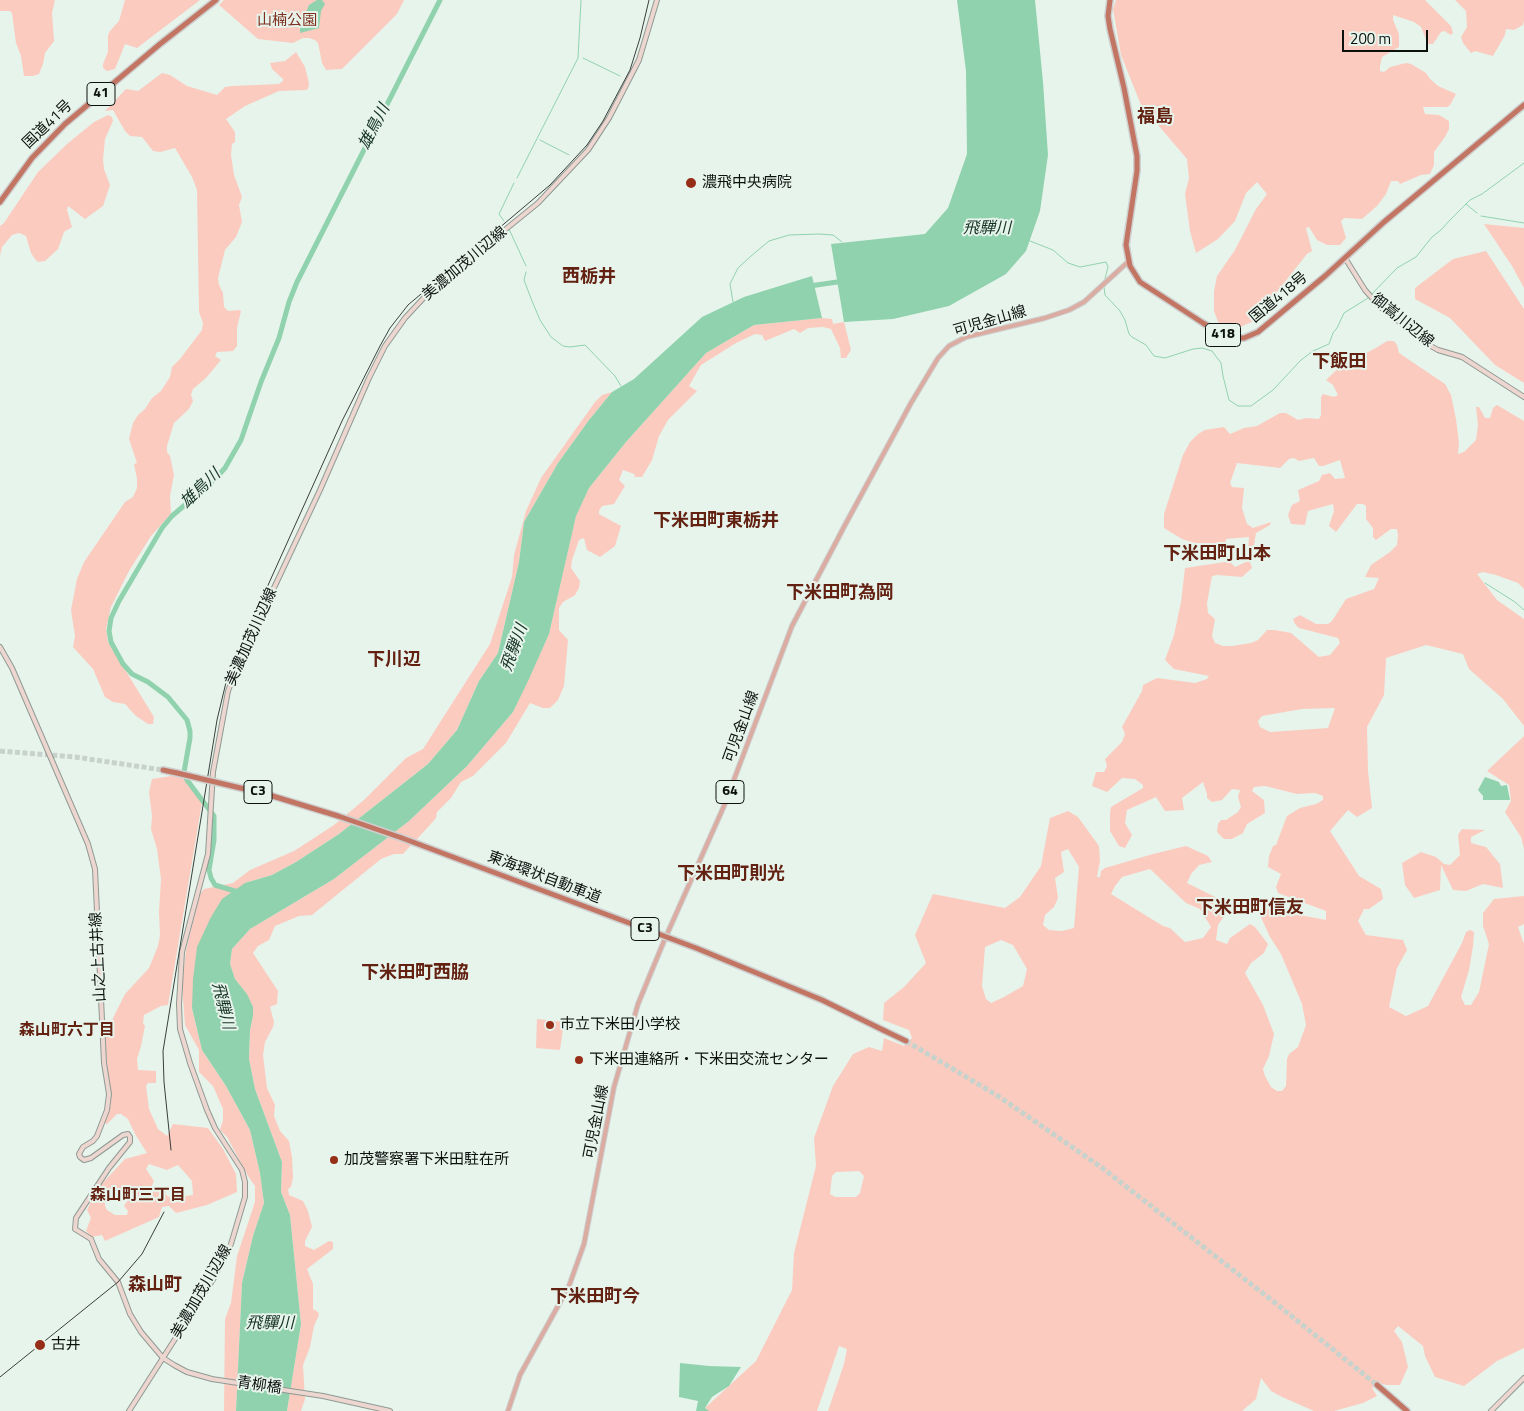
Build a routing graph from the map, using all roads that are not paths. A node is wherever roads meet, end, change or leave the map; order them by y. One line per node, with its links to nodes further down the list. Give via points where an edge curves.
1 (214, 0): 5 (highway, 国道41号 / 41, via 65,124); 6 (highway, 国道41号 / 41, via 59,128 31,157)
2 (657, 0): 14 (main road, 美濃加茂川辺線, via 639,60 610,118 588,150 552,189 415,306 385,346 228,691 213,772 208,854 180,962 178,1004 180,1029 190,1063 215,1128 242,1170 245,1197 231,1244 214,1278)
3 (1110, 0): 9 (highway, 国道418号 / 418, via 1110,29 1137,156 1126,245)
4 (1524, 105): 8 (highway, 国道418号 / 418)
5 (16, 178): 6 (highway, 国道41号 / 41); 7 (highway, 41)
6 (0, 200)
7 (0, 207)
8 (1345, 258): 9 (highway, 国道418号 / 418, via 1258,332 1242,338 1224,335 1146,286 1138,279); 10 (main road, 御嵩川辺線, via 1380,307 1429,345 1462,357)
9 (1129, 261): 19 (main road, 可児金山線 / 64, via 1084,302 1060,314 966,337 949,346 911,403 839,536 792,626 724,806 638,1004 614,1087 584,1244 569,1286 520,1375)
10 (1524, 397)
11 (0, 647): 14 (main road, 山之上古井線, via 88,844 95,869 104,1063 110,1094 97,1136 83,1147 80,1157 84,1160 91,1158 123,1135 130,1137 130,1142 76,1218 75,1227 91,1239 99,1259 118,1282 137,1326)
12 (163, 770): 13 (highway, 東海環状自動車道 / C3, bridge, via 266,794 402,838 705,952 822,1000)
13 (906, 1041)
14 (163, 1358): 17 (main road, 美濃加茂川辺線); 18 (main road, 青柳橋, via 187,1372 223,1381 323,1396)
15 (1524, 1378): 21 (main road)
16 (1377, 1385): 20 (highway)
17 (129, 1411)
18 (390, 1411)
19 (508, 1411)
20 (1407, 1411)
21 (1491, 1411)

